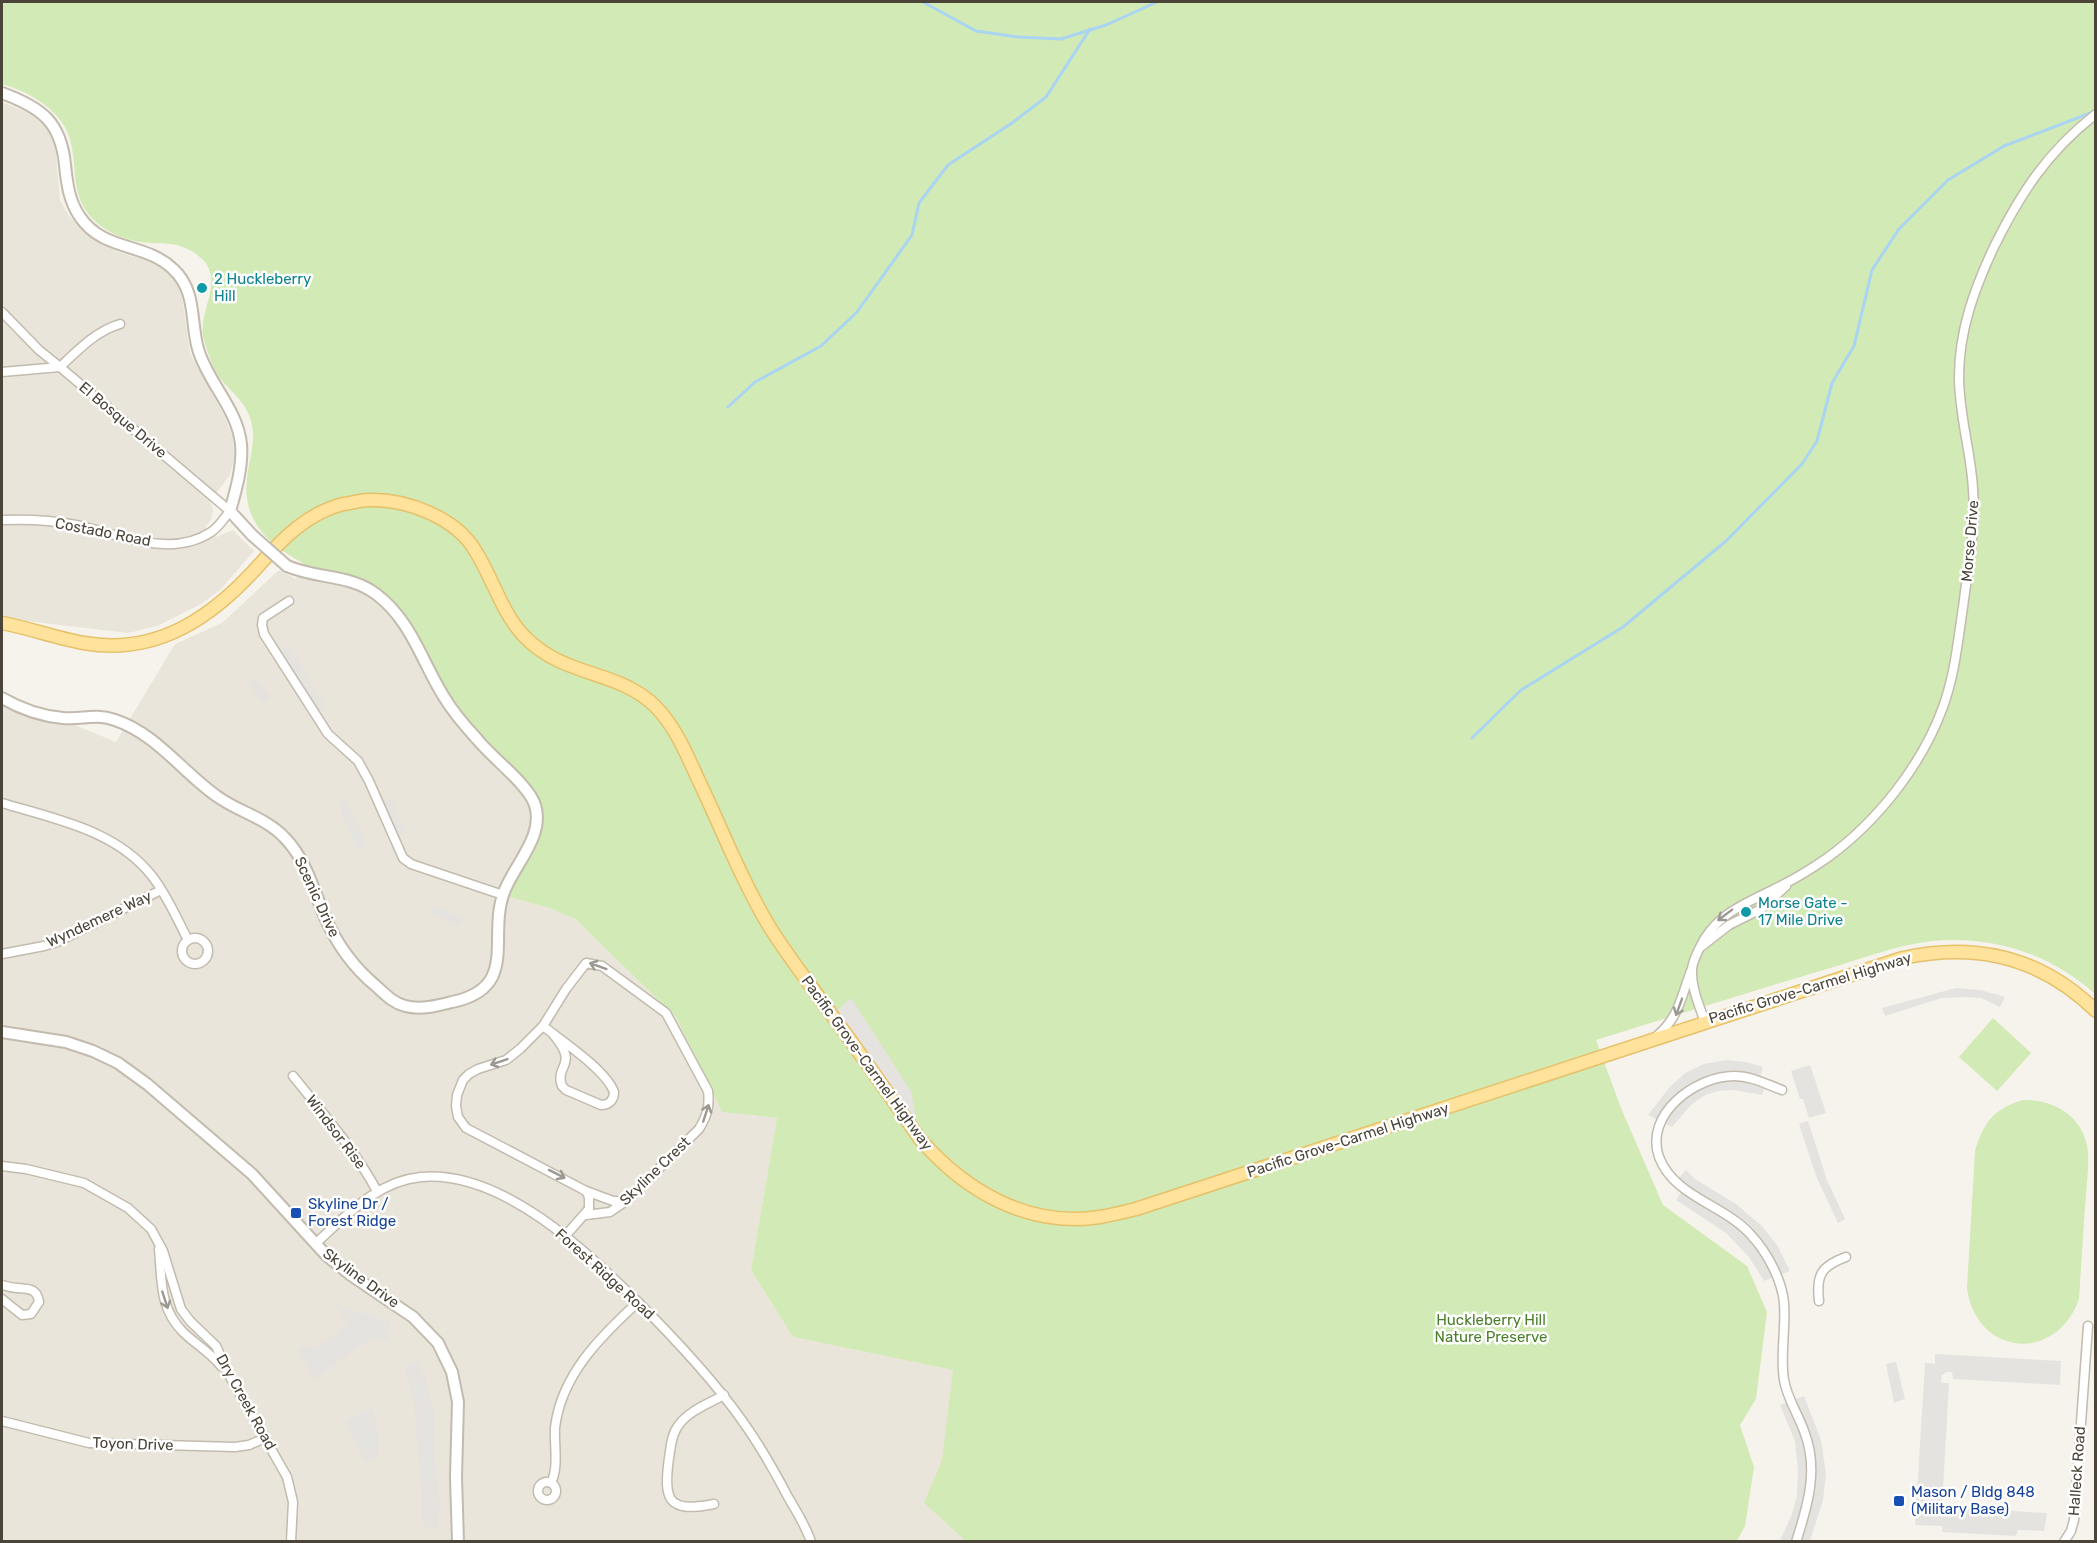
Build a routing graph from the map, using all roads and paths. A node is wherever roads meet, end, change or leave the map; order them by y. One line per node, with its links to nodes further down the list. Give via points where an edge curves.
1 (2, 93): 7 (street, via 33,106 56,129 64,149 70,197 89,228 108,241 163,260 187,287 198,350 239,435 239,470)
2 (2096, 114): 13 (street, Morse Drive, via 2064,140 2024,190 1978,283 1965,324 1959,379 1972,471 1974,521 1956,657 1943,707 1917,760 1883,806 1848,841)
3 (2, 312): 5 (street, El Bosque Drive)
4 (120, 324): 5 (street, via 93,338)
5 (60, 367): 6 (street); 7 (street, El Bosque Drive)
6 (2, 372)
7 (230, 511): 8 (street, Costado Road, via 213,531 200,538 163,543 74,525); 15 (street, Scenic Drive, bridge, via 287,566 358,584 389,605 455,713 530,796 537,816 535,834)
8 (2, 520)
9 (289, 601): 15 (street, via 263,618 262,630 328,734 358,760 403,858)
10 (2, 623): 25 (main road, Pacific Grove-Carmel Highway, via 85,643 155,639 189,625 221,603 292,530 321,512 339,505 376,500 430,513 446,521 474,548 510,619 536,648 573,668 623,683 656,707 680,741 768,924 920,1139 945,1166 984,1196 1034,1213 1098,1217 1136,1209)
11 (2, 698): 15 (street, Scenic Drive, via 24,710 48,716 101,717 136,728 220,799 276,829 298,854 344,951 394,1002 420,1008 441,1005 468,999 485,987 496,965)
12 (2, 803): 14 (street, via 119,845 141,864)
13 (1796, 878): 17 (street, Morse Drive, via 1761,909); 17 (street, Morse Drive, one-way to 17, via 1725,915 1709,930)
14 (161, 890): 16 (street); 18 (street, Wyndemere Way, via 57,942)
15 (503, 895)
16 (188, 940)
17 (1699, 948): 19 (street, Morse Drive)
18 (2, 954)
19 (1692, 968): 21 (street, Morse Drive, via 1693,986); 25 (street, one-way to 25, via 1678,1011)
20 (2096, 1011): 21 (main road, Pacific Grove-Carmel Highway, via 2052,977 2031,967 1983,953 1954,950 1903,958)
21 (1705, 1022): 25 (main road, Pacific Grove-Carmel Highway)
22 (543, 1026): 24 (street); 30 (street, Skyline Crest, one-way to 30, via 513,1056 478,1069 463,1080 457,1095 458,1117 466,1128); 31 (street, Skyline Crest, one-way to 22, via 699,1129 706,1119 708,1090 666,1013 602,966 586,963 580,968)
23 (2, 1032): 34 (street, Skyline Drive, via 66,1042 118,1062 252,1174)
24 (552, 1033): 24 (street, via 607,1080 614,1092 611,1101 601,1106 562,1086 567,1058)
25 (1654, 1038)
26 (293, 1076): 29 (street, Windsor Rise, via 337,1130)
27 (1782, 1090): 49 (street, via 1746,1077 1707,1080 1670,1108 1659,1126 1656,1144 1659,1157 1676,1181 1750,1233 1767,1257 1781,1289 1784,1380 1811,1458 1811,1489)
28 (2, 1166): 43 (street, Dry Creek Road, via 74,1179 100,1190 141,1218 163,1251 181,1309 216,1346)
29 (377, 1191): 33 (street, Forest Ridge Road, via 421,1177 461,1180 516,1203); 34 (street, Forest Ridge Road)
30 (586, 1191): 31 (street); 32 (street, via 590,1203)
31 (626, 1202): 32 (street, Skyline Crest, via 610,1212)
32 (586, 1215): 33 (street)
33 (566, 1235): 39 (street, Forest Ridge Road)
34 (315, 1244): 47 (street, Skyline Drive, via 351,1275 413,1317 446,1356 458,1402)
35 (1846, 1257): 38 (street, via 1823,1270 1818,1284)
36 (2, 1285): 37 (street, via 29,1288 39,1302 32,1314 22,1315)
37 (2, 1299)
38 (1819, 1301)
39 (638, 1302): 41 (street, Forest Ridge Road); 44 (street, via 575,1371 557,1417)
40 (2088, 1326): 50 (street, Halleck Road, via 2074,1520)
41 (724, 1395): 45 (street, via 677,1427 666,1476 667,1492 675,1503 691,1508); 48 (street, Forest Ridge Road, via 766,1457)
42 (2, 1421): 43 (street, Toyon Drive, via 89,1443 234,1447 249,1446)
43 (265, 1438): 46 (street, Dry Creek Road, via 290,1485)
44 (551, 1483)
45 (714, 1504)
46 (291, 1542)
47 (458, 1542)
48 (811, 1542)
49 (1796, 1542)
50 (2064, 1542)

